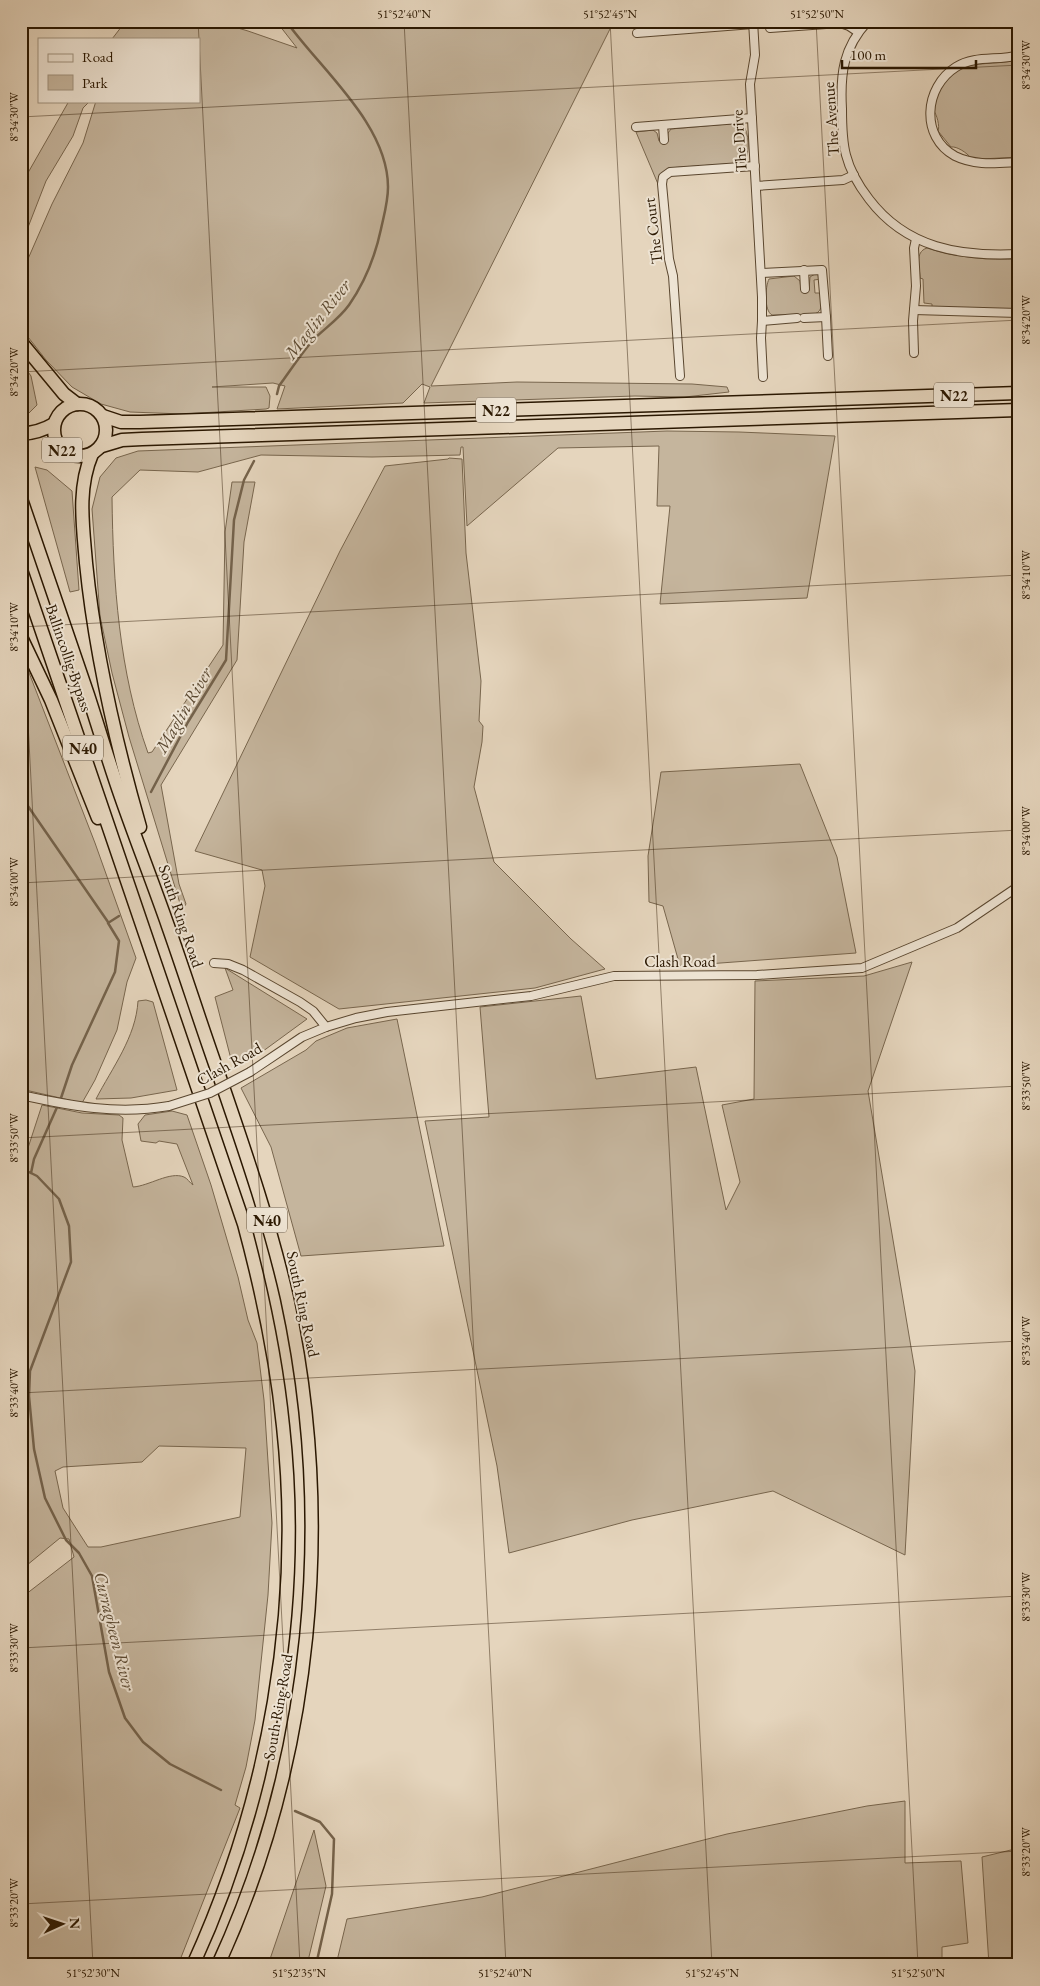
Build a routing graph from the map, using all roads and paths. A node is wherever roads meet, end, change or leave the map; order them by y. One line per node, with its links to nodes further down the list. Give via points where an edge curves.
1 (663, 21): 6 (street)
2 (868, 21): 7 (street, The Avenue)
3 (753, 23): 6 (street); 10 (street, The Drive)
4 (784, 24): 5 (street); 7 (street, via 840,23)
5 (770, 28)
6 (663, 31): 8 (street)
7 (858, 32): 16 (street, The Avenue, via 842,68 841,91 844,148)
8 (637, 33)
9 (1019, 55): 14 (street, via 974,60 955,67 938,84 930,105 935,134 941,145 954,155 981,164)
10 (752, 118): 11 (street); 15 (street, The Drive)
11 (663, 125): 12 (street); 13 (street)
12 (636, 127)
13 (664, 140)
14 (1019, 162)
15 (754, 166): 17 (street, The Drive); 30 (street, The Court, via 670,172 663,177)
16 (854, 176): 17 (street, The Drive, via 843,180); 18 (street, The Avenue, via 879,212)
17 (756, 186): 21 (street)
18 (916, 239): 19 (street, The Avenue, via 958,252); 23 (street)
19 (1019, 254)
20 (804, 270): 21 (street); 22 (street); 25 (street, via 820,269 823,272)
21 (761, 273): 26 (street)
22 (805, 289)
23 (914, 310): 24 (street); 28 (street)
24 (1019, 314)
25 (826, 316): 26 (street); 29 (street)
26 (762, 320): 31 (street)
27 (21, 342): 33 (highway, N22, via 64,394)
28 (914, 353)
29 (828, 356)
30 (680, 376)
31 (763, 377)
32 (1019, 393): 35 (highway, N22, via 150,422 121,422)
33 (78, 404): 35 (highway, N22, via 92,406); 36 (highway, N22, via 63,410)
34 (1019, 410): 39 (highway, N22, via 142,438 122,440)
35 (103, 416): 39 (highway, N22, via 107,431)
36 (54, 424): 37 (highway, N22); 38 (highway, N22)
37 (26, 434): 38 (highway, N22, via 47,438)
38 (58, 445): 39 (highway, N22, via 70,455 85,457)
39 (97, 450): 44 (highway, via 85,471 82,502 95,637 120,757)
40 (21, 499): 44 (highway, South Ring Road / N40, via 119,793)
41 (21, 570): 45 (highway, Ballincollig Bypass / N40)
42 (21, 638): 45 (highway, via 62,727)
43 (1019, 886): 47 (street, Clash Road, via 957,928 862,968 756,975 614,976 531,996 387,1012)
44 (168, 923): 50 (highway, South Ring Road / N40, via 276,1252 301,1376 310,1467 309,1606 293,1726 270,1826)
45 (143, 927): 49 (highway, South Ring Road / N40, via 244,1224 257,1274 277,1378 287,1481 288,1569 273,1707 241,1836 219,1904)
46 (214, 963): 47 (street, via 243,970 284,993 313,1010)
47 (326, 1027): 48 (street, Clash Road, bridge, via 210,1093 169,1106 138,1110 94,1109)
48 (21, 1095)
49 (193, 1965)
50 (218, 1965)

